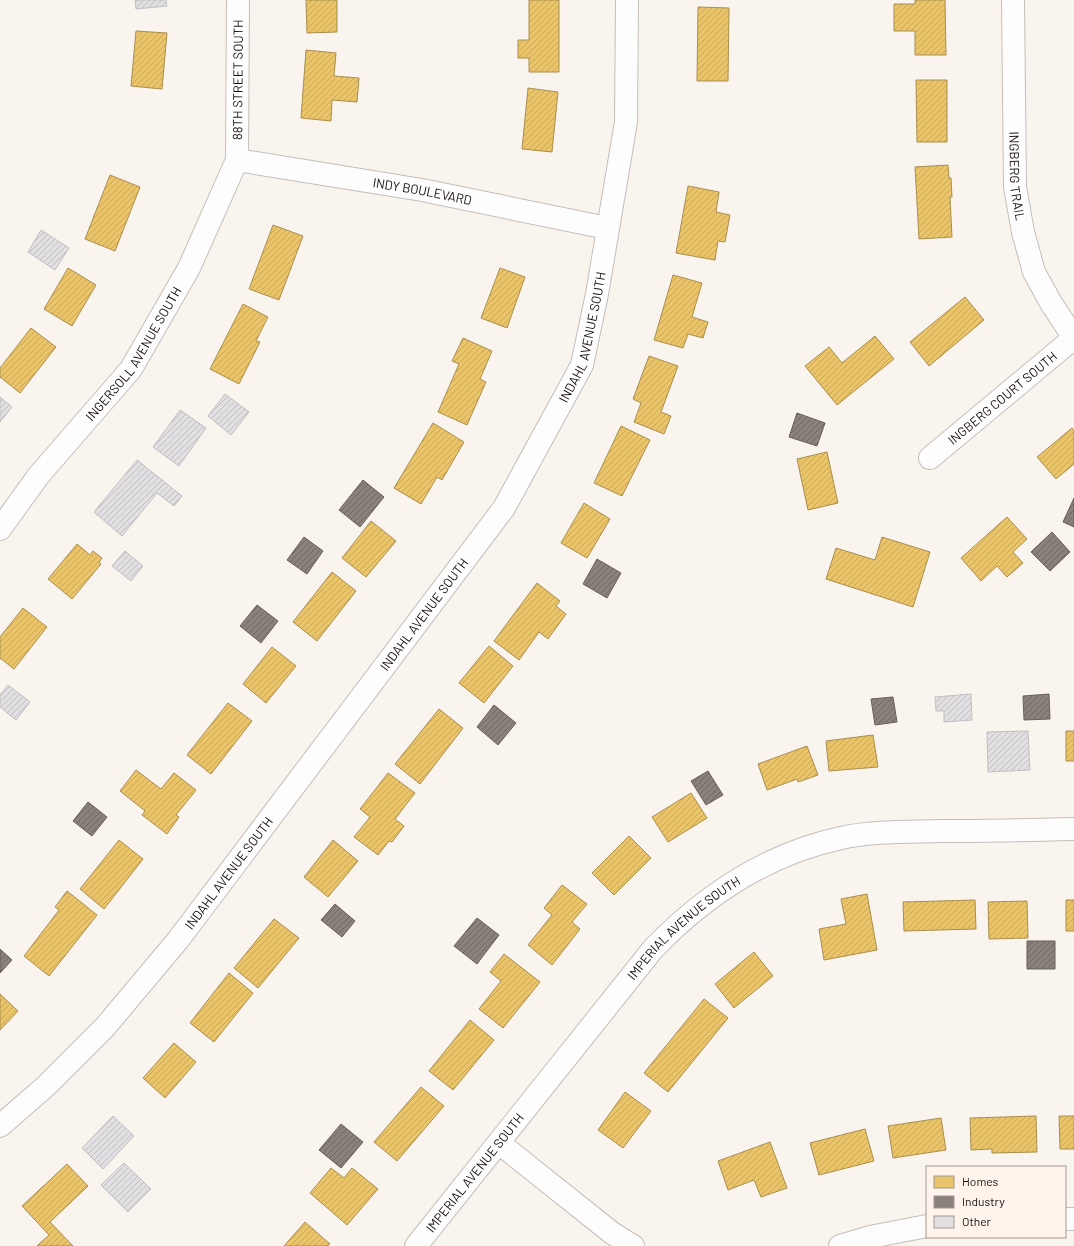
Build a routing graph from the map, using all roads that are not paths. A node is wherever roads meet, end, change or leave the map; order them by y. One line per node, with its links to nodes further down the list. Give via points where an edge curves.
1 (238, 0): 4 (street, 88TH STREET SOUTH)
2 (627, 0): 5 (street, INDAHL AVENUE SOUTH, via 626,122)
3 (1014, 0): 6 (street, INGBERG TRAIL, via 1015,187 1023,232 1034,272 1051,304)
4 (238, 160): 5 (street, INDY BOULEVARD, via 422,190); 8 (street, INGERSOLL AVENUE SOUTH, via 189,268 131,369 39,475)
5 (607, 228): 10 (street, INDAHL AVENUE SOUTH, via 582,366 504,508 178,940 106,1027 46,1086)
6 (1074, 338): 7 (street, INGBERG COURT SOUTH)
7 (930, 458)
8 (0, 529)
9 (1074, 829): 11 (street, IMPERIAL AVENUE SOUTH, via 904,832 842,838 791,853 749,872 713,895 680,921 653,949)
10 (0, 1126)
11 (499, 1143): 13 (street, IMPERIAL AVENUE SOUTH); 14 (street, via 612,1233)
12 (926, 1226): 15 (street, via 870,1236)
13 (416, 1246)
14 (633, 1246)
15 (840, 1246)

